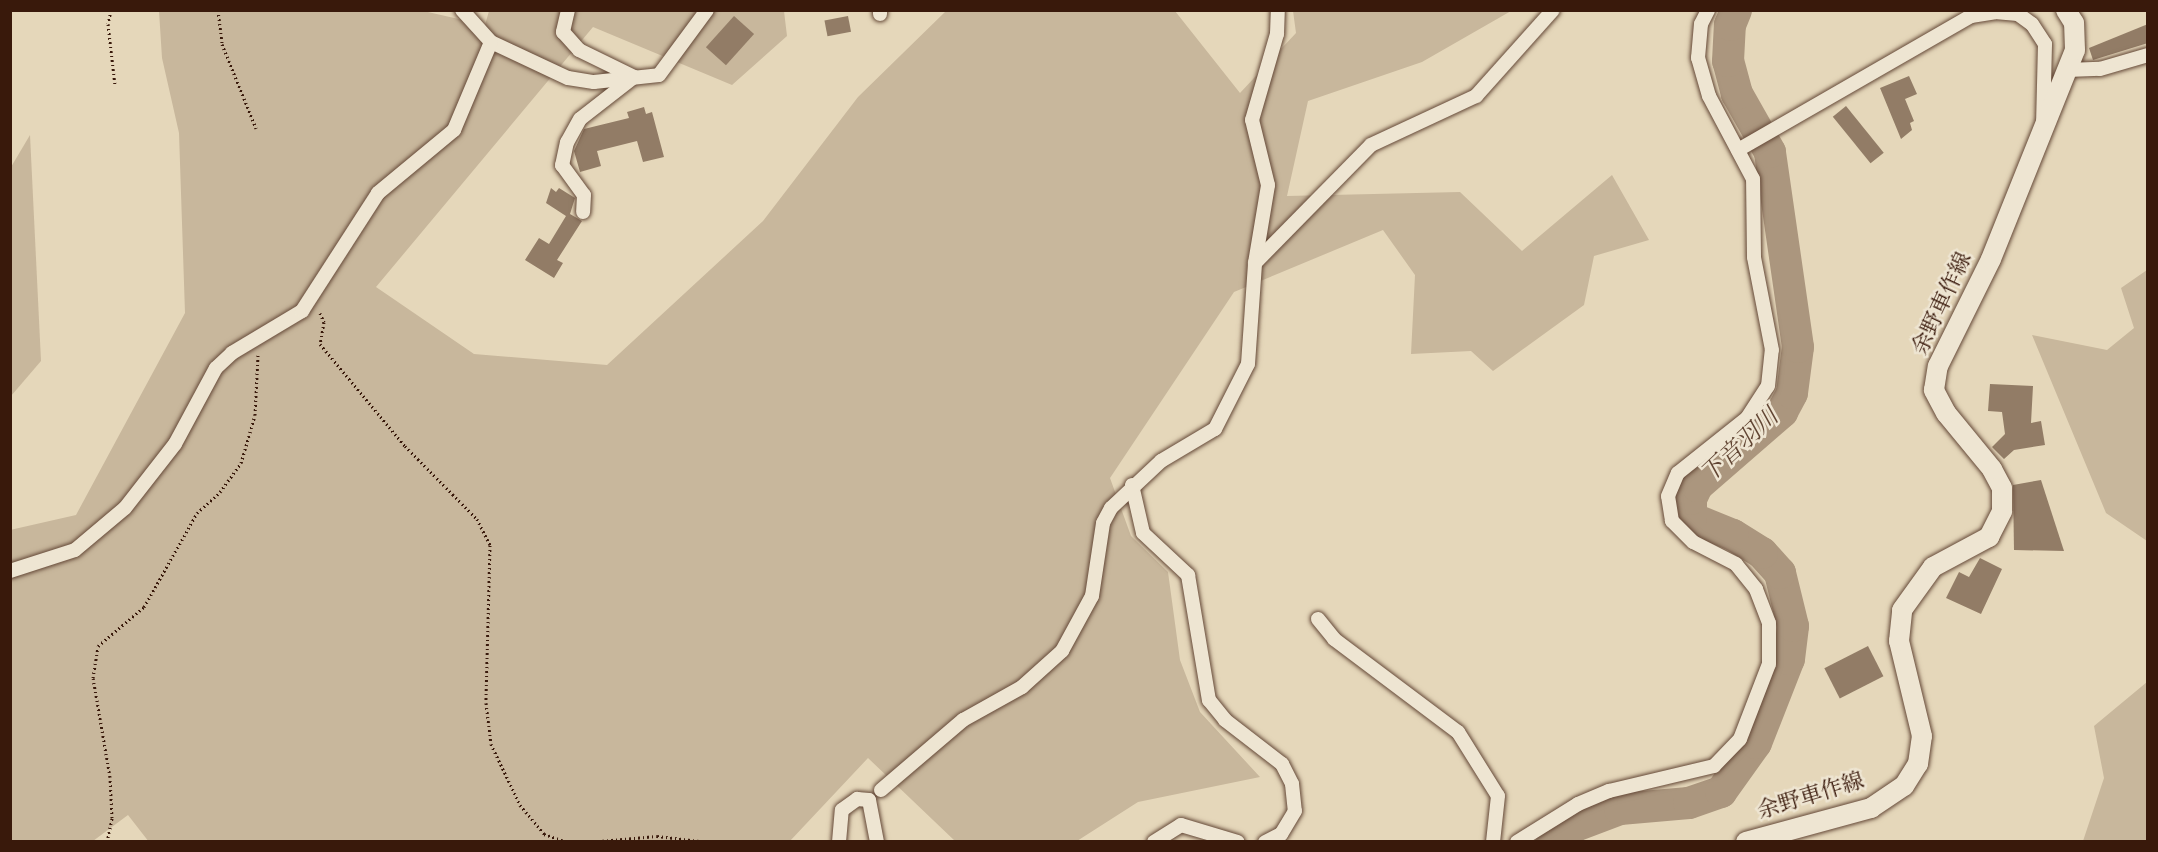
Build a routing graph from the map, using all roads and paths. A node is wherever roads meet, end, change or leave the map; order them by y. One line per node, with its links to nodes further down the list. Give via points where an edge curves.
1 (111, 10): 14 (path, via 108,24)
2 (218, 10): 16 (path, via 222,44)
3 (462, 10): 10 (street)
4 (568, 10): 13 (street, via 563,32 579,50)
5 (707, 10): 13 (street, via 659,75)
6 (1278, 10): 19 (street, via 1277,34 1252,120 1268,185)
7 (1553, 10): 19 (street, via 1476,96 1371,145)
8 (1708, 10): 17 (street, via 1701,24 1698,58 1709,96)
9 (2066, 10): 12 (main road, 余野車作線, via 2074,23 2075,50)
10 (491, 42): 13 (street, via 568,78 594,82); 20 (street, via 454,130 378,193)
11 (2148, 55): 12 (street, via 2100,69)
12 (2067, 70): 15 (main road, 余野車作線)
13 (634, 77): 18 (street, via 580,119 567,142 562,165 584,195)
14 (115, 85)
15 (2043, 126): 17 (street, via 2045,44 2032,24 2018,14 1995,12 1971,16); 37 (main road, 余野車作線, via 1991,259 1938,366 1934,390 1946,413 1992,469 2002,488 2002,511 1989,537 1933,567 1902,610 1899,641 1922,736 1918,764 1904,786 1871,808)
16 (256, 128)
17 (1738, 150): 36 (street, via 1753,179 1754,257 1772,350 1768,386 1747,418 1678,473 1668,495 1672,521 1693,542 1736,564 1756,589 1769,623 1769,664 1740,739 1714,766 1609,791 1578,804)
18 (583, 212)
19 (1255, 263): 22 (street, via 1248,364 1215,429 1161,461)
20 (313, 299): 21 (street, via 302,311); 27 (path, via 324,322 320,344 405,446 477,519 490,545 486,703 490,744 520,805 544,834)
21 (258, 338): 23 (street, via 216,368 175,444 125,508 75,550); 26 (path, via 255,415 241,463 220,492 197,513 144,607 98,646 93,678 110,777 112,818)
22 (1132, 485): 25 (street, via 1111,507 1103,523 1092,596 1062,651 1022,687 963,720); 34 (street, via 1143,533 1188,575 1209,700 1225,720 1282,764 1292,784 1295,812 1281,834)
23 (10, 571)
24 (1318, 619): 35 (street, via 1334,639 1458,732 1498,796)
25 (881, 790)
26 (108, 842)
27 (567, 842)
28 (589, 842): 29 (path, via 657,836)
29 (708, 842)
30 (839, 842): 31 (street, via 842,810 857,798 869,800)
31 (877, 842)
32 (1154, 842): 33 (street, via 1181,825)
33 (1238, 842)
34 (1265, 842)
35 (1493, 842)
36 (1518, 842)
37 (1746, 842)

